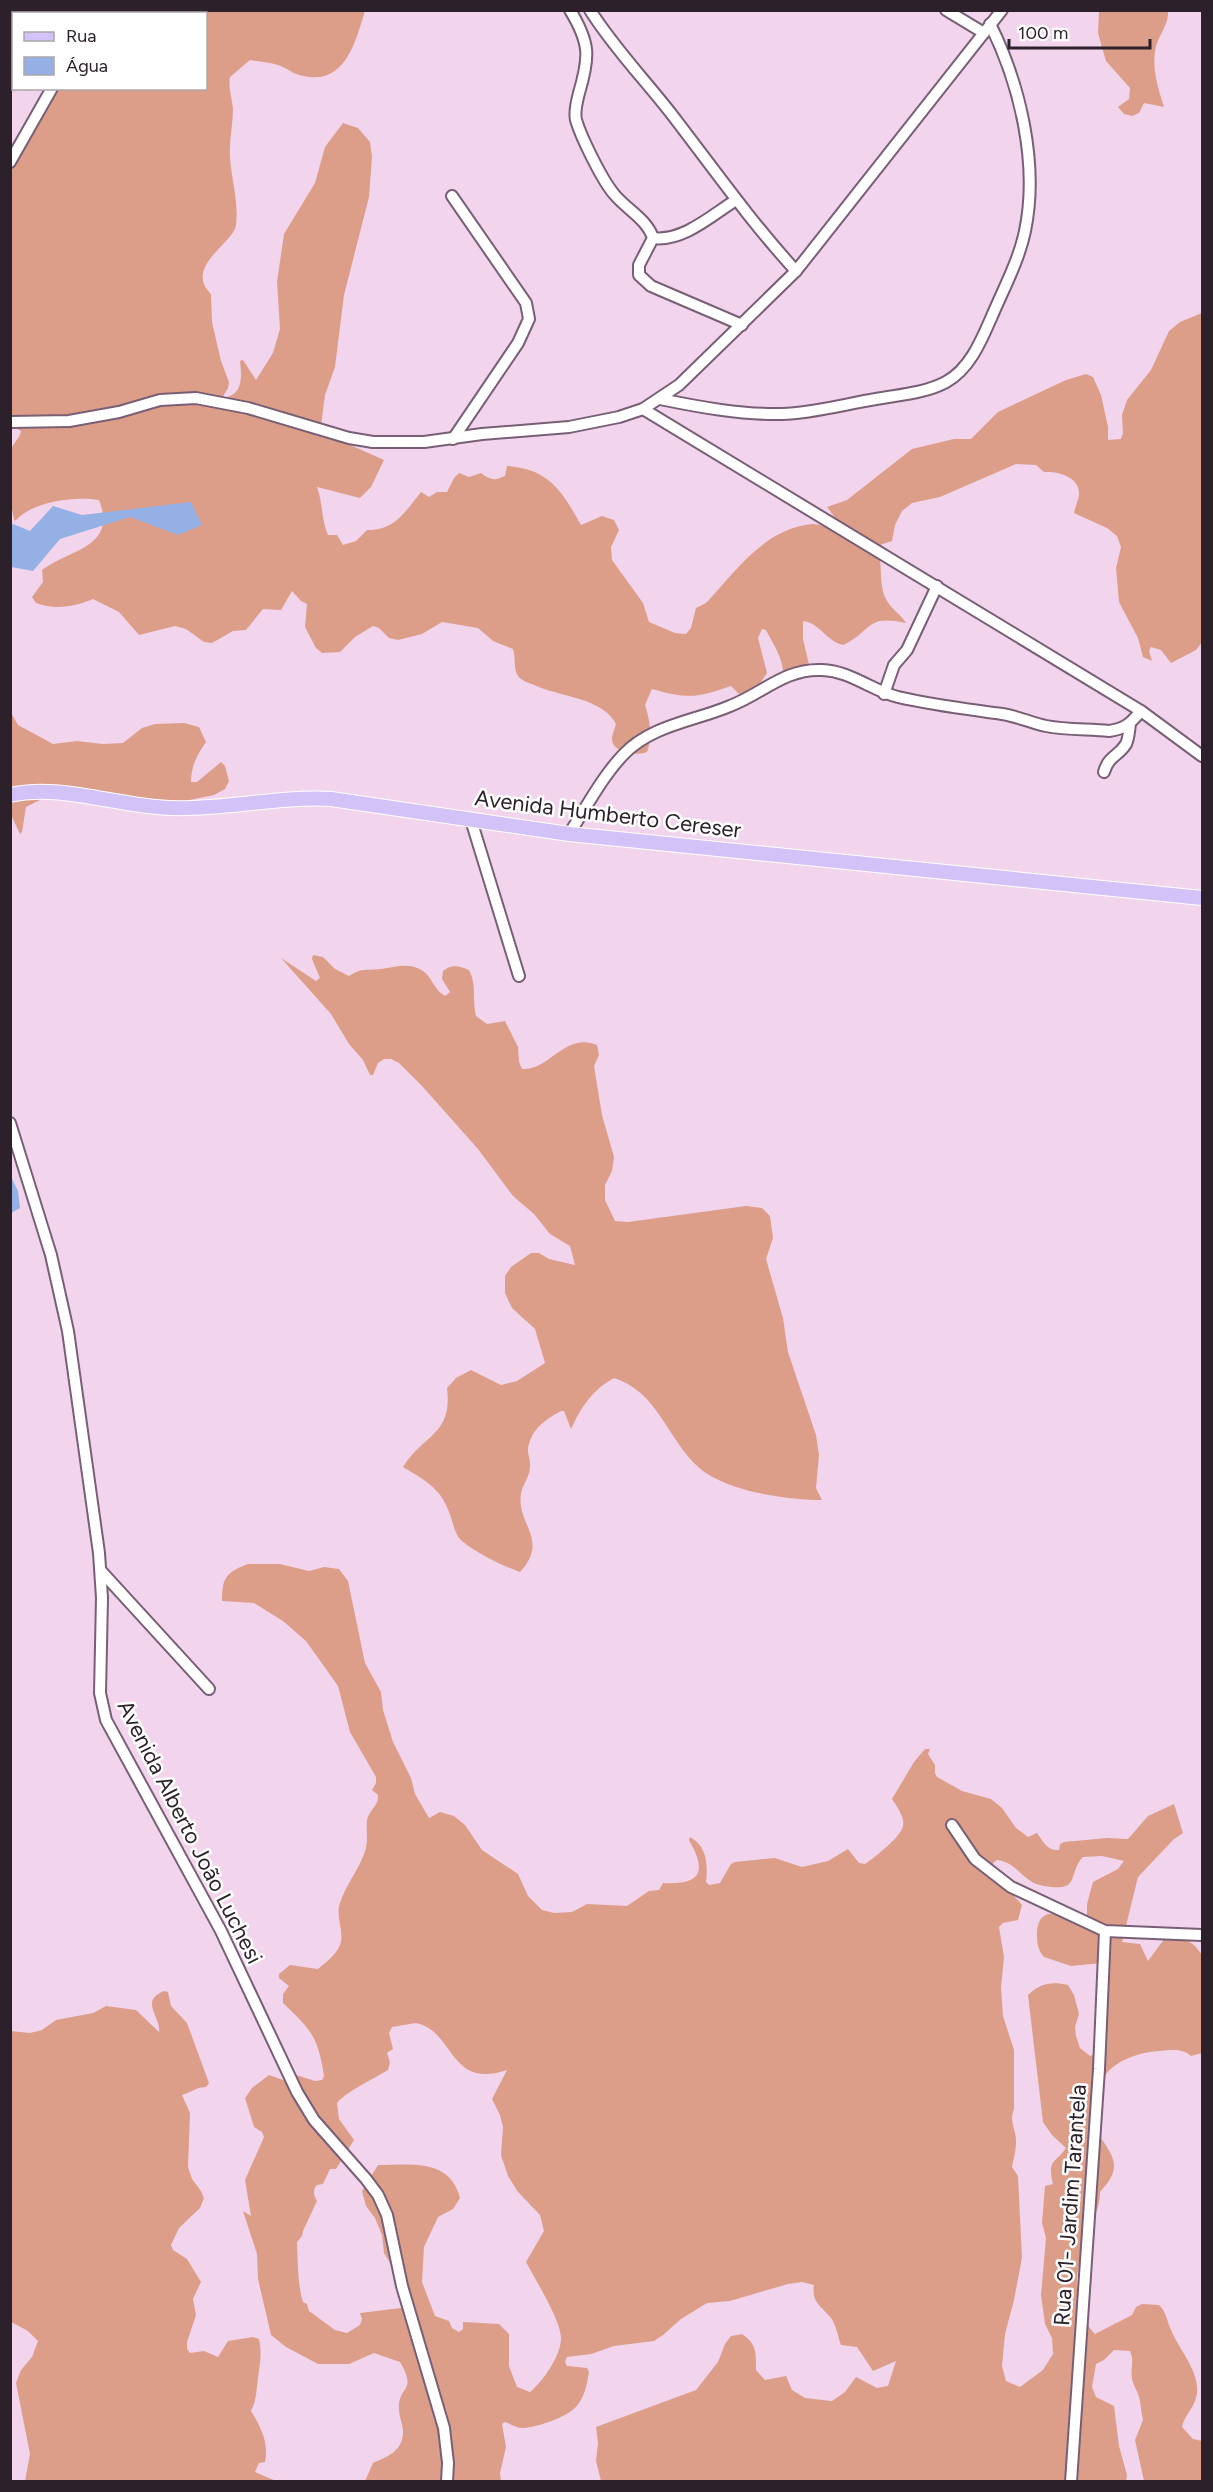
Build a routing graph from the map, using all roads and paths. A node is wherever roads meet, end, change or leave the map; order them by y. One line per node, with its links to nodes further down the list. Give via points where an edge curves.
1 (570, 10): 10 (street, via 587,46 576,120 612,191 641,219)
2 (590, 10): 9 (street)
3 (946, 10): 5 (street)
4 (1002, 10): 5 (street)
5 (987, 28): 11 (street); 13 (street, via 1005,53 1016,86 1028,162 1029,208 1018,254 967,364 938,386 783,414)
6 (51, 90): 7 (street)
7 (10, 162)
8 (452, 196): 16 (street, via 530,311 518,343)
9 (736, 200): 10 (street, via 684,232 666,239); 11 (street)
10 (653, 238): 12 (street, via 638,270 643,281)
11 (796, 271): 12 (street)
12 (742, 325): 13 (street)
13 (660, 399): 14 (street)
14 (643, 409): 16 (street, via 569,427); 17 (street)
15 (10, 422): 16 (street, via 69,421 160,400 196,398 248,408 349,438 398,442)
16 (453, 439)
17 (937, 586): 18 (street, via 907,650 894,665); 19 (street)
18 (884, 694): 20 (street, via 1005,714 1047,726 1109,731); 25 (street, via 862,680 837,672 806,670 781,677 730,707 663,729 624,754)
19 (1140, 711): 20 (street); 21 (street)
20 (1130, 724): 22 (street, via 1128,742 1107,761)
21 (1203, 756)
22 (1104, 772)
23 (10, 795): 24 (main road, Avenida Humberto Cereser, via 42,793 199,809 313,798)
24 (471, 820): 25 (main road, Avenida Humberto Cereser); 27 (street)
25 (569, 834): 26 (main road, Avenida Humberto Cereser)
26 (1203, 898)
27 (519, 976)
28 (10, 1124): 29 (street, Avenida Alberto João Luchesi, via 61,1292)
29 (100, 1571): 30 (street); 34 (street, Avenida Alberto João Luchesi, via 100,1693 106,1720 221,1931 297,2092 314,2120 378,2195 387,2215 402,2286 444,2428)
30 (209, 1689)
31 (951, 1825): 32 (street, via 975,1859 1011,1887)
32 (1105, 1931): 33 (street); 35 (street, Rua 01- Jardim Tarantela)
33 (1203, 1935)
34 (447, 2481)
35 (1071, 2481)

